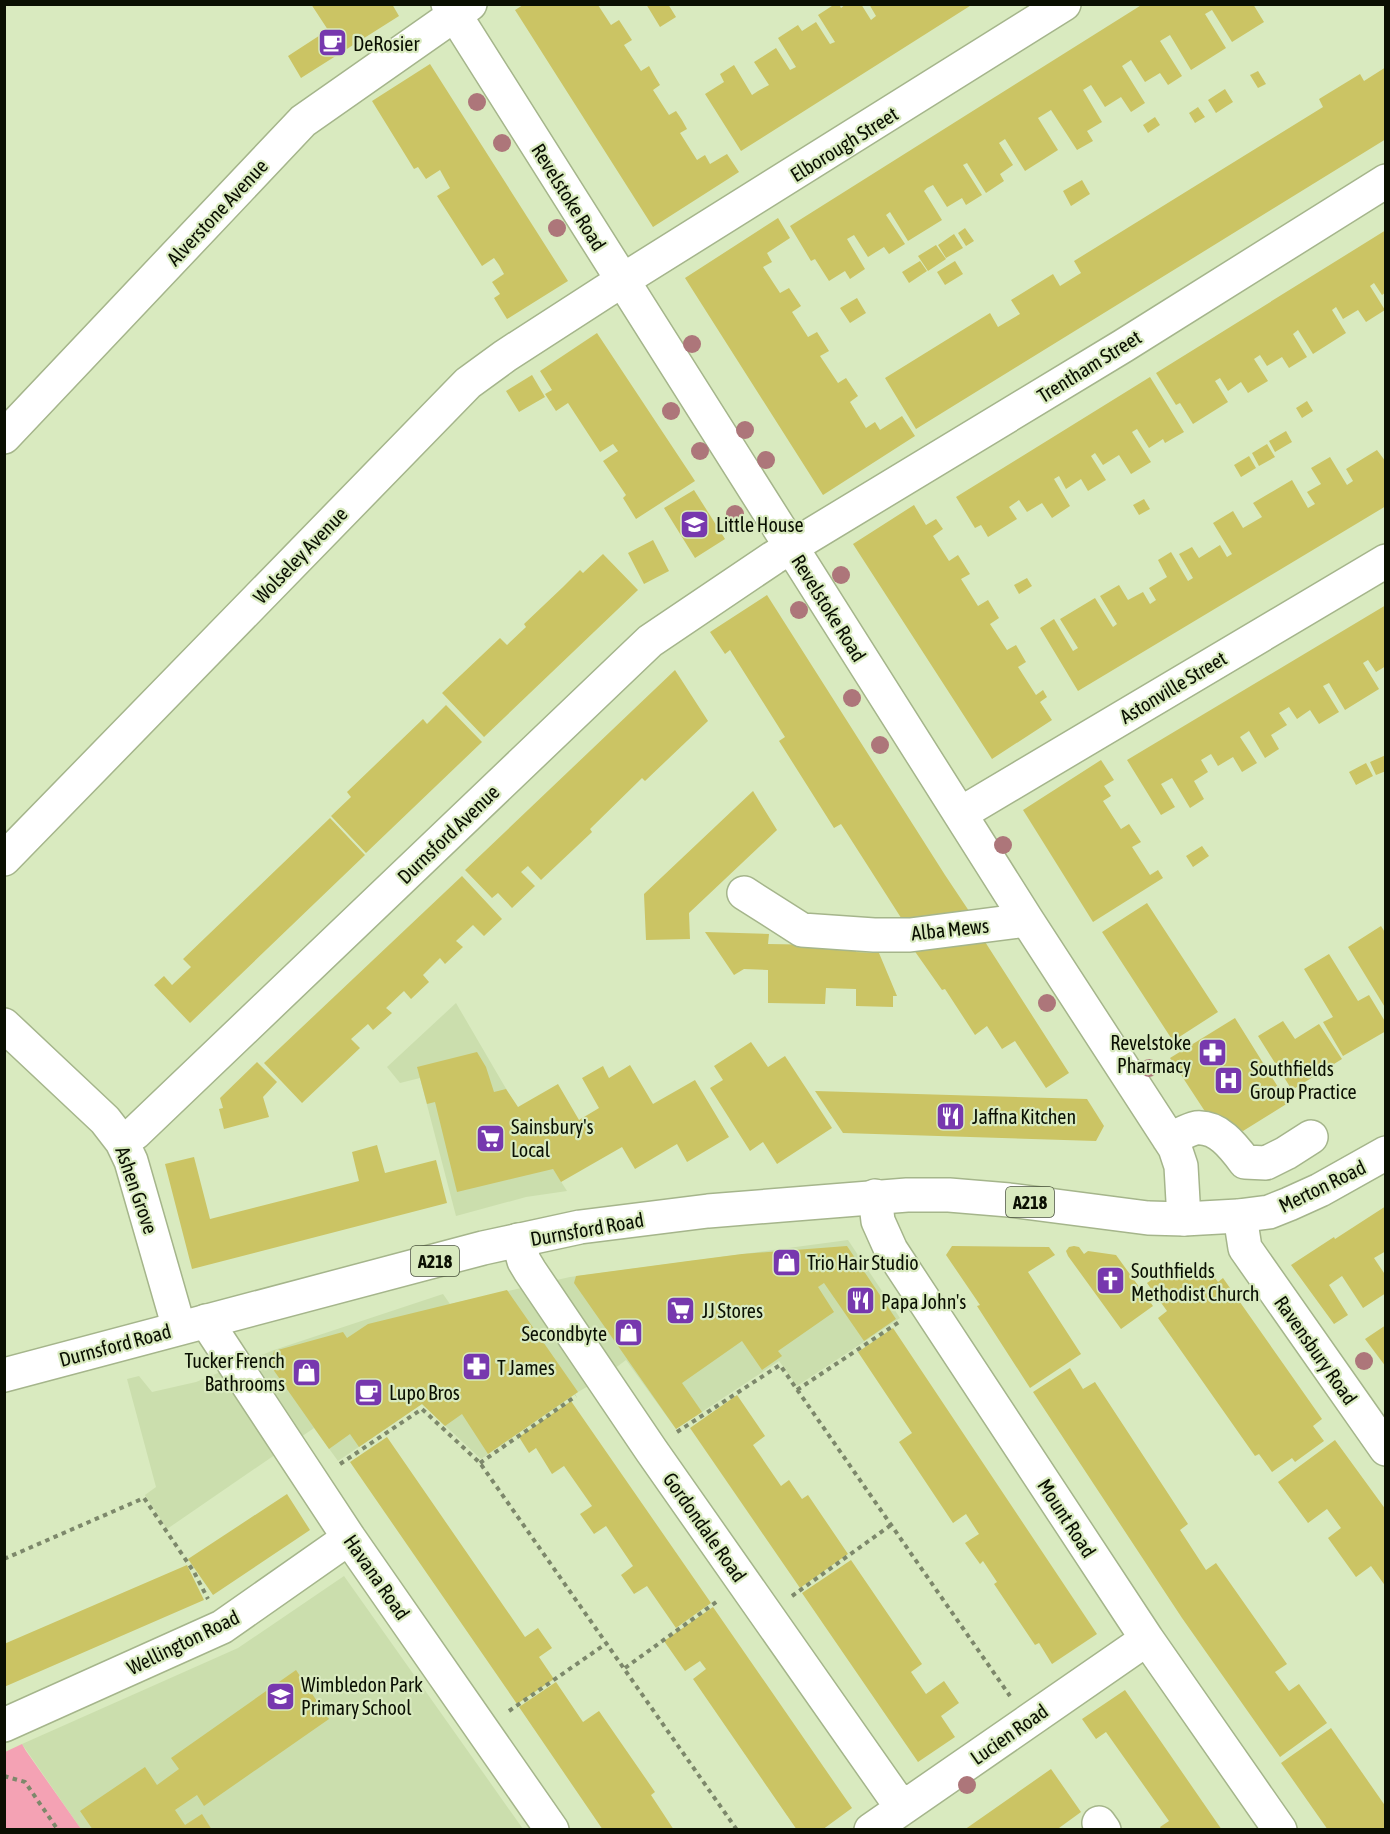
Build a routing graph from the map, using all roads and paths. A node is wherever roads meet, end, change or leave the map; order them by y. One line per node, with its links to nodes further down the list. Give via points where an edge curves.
1 (1064, 4): 4 (street, Elborough Street)
2 (457, 8): 4 (street, Revelstoke Road); 5 (street, Alverstone Avenue, via 303,121)
3 (1386, 181): 6 (street, Trentham Street)
4 (622, 281): 6 (street, Revelstoke Road); 9 (street, Wolseley Avenue, via 468,383)
5 (4, 437)
6 (791, 547): 8 (street, Revelstoke Road); 15 (street, Durnsford Avenue, via 650,641)
7 (1386, 561): 8 (street, Astonville Street)
8 (960, 814): 11 (street, Revelstoke Road)
9 (4, 859)
10 (744, 893): 11 (street, Alba Mews, via 802,930 909,935)
11 (1027, 920): 14 (street, Revelstoke Road)
12 (4, 1025): 15 (street, Ashen Grove, via 105,1120)
13 (1311, 1137): 14 (street, via 1266,1163 1245,1162 1231,1143 1209,1128 1194,1128)
14 (1169, 1139): 19 (street, Revelstoke Road, via 1181,1166)
15 (122, 1142): 22 (street, Ashen Grove)
16 (1386, 1154): 18 (street, Merton Road / A218, via 1288,1204 1269,1212)
17 (875, 1196): 19 (street, Durnsford Road / A218, via 959,1196); 20 (street, Durnsford Road / A218, via 659,1216); 21 (street, Mount Road, via 878,1221 891,1250)
18 (1240, 1216): 19 (street, Merton Road / A218); 26 (street, Ravensbury Road, via 1245,1248)
19 (1184, 1219)
20 (518, 1240): 22 (street, Durnsford Road / A218); 24 (street, Gordondale Road, via 524,1261)
21 (927, 1303): 25 (path); 36 (street, Mount Road)
22 (192, 1325): 23 (street, Durnsford Road / A218); 29 (street, Havana Road)
23 (4, 1375)
24 (602, 1378): 27 (street, Gordondale Road); 28 (path)
25 (797, 1390): 27 (path, via 780,1365); 30 (path)
26 (1386, 1449)
27 (651, 1450): 33 (street, Gordondale Road)
28 (480, 1463): 29 (path, via 422,1409); 37 (path)
29 (313, 1482): 31 (street, Havana Road)
30 (891, 1525): 34 (path); 39 (path)
31 (349, 1538): 35 (street, Wellington Road); 41 (street, Havana Road)
32 (4, 1559): 35 (path, via 144,1498 194,1572)
33 (744, 1583): 34 (street, Gordondale Road); 38 (path)
34 (766, 1615): 43 (street, Gordondale Road)
35 (222, 1627): 40 (street, Wellington Road)
36 (1147, 1639): 39 (street, Lucien Road); 48 (street, Mount Road)
37 (607, 1643): 38 (path); 41 (path)
38 (624, 1668): 46 (path)
39 (1028, 1721): 43 (street, Lucien Road)
40 (4, 1725)
41 (483, 1730): 45 (street, Havana Road)
42 (5, 1776): 44 (path, via 25,1782)
43 (902, 1808): 47 (street, Lucien Road)
44 (58, 1830)
45 (552, 1830)
46 (737, 1830)
47 (871, 1830)
48 (1280, 1830)

